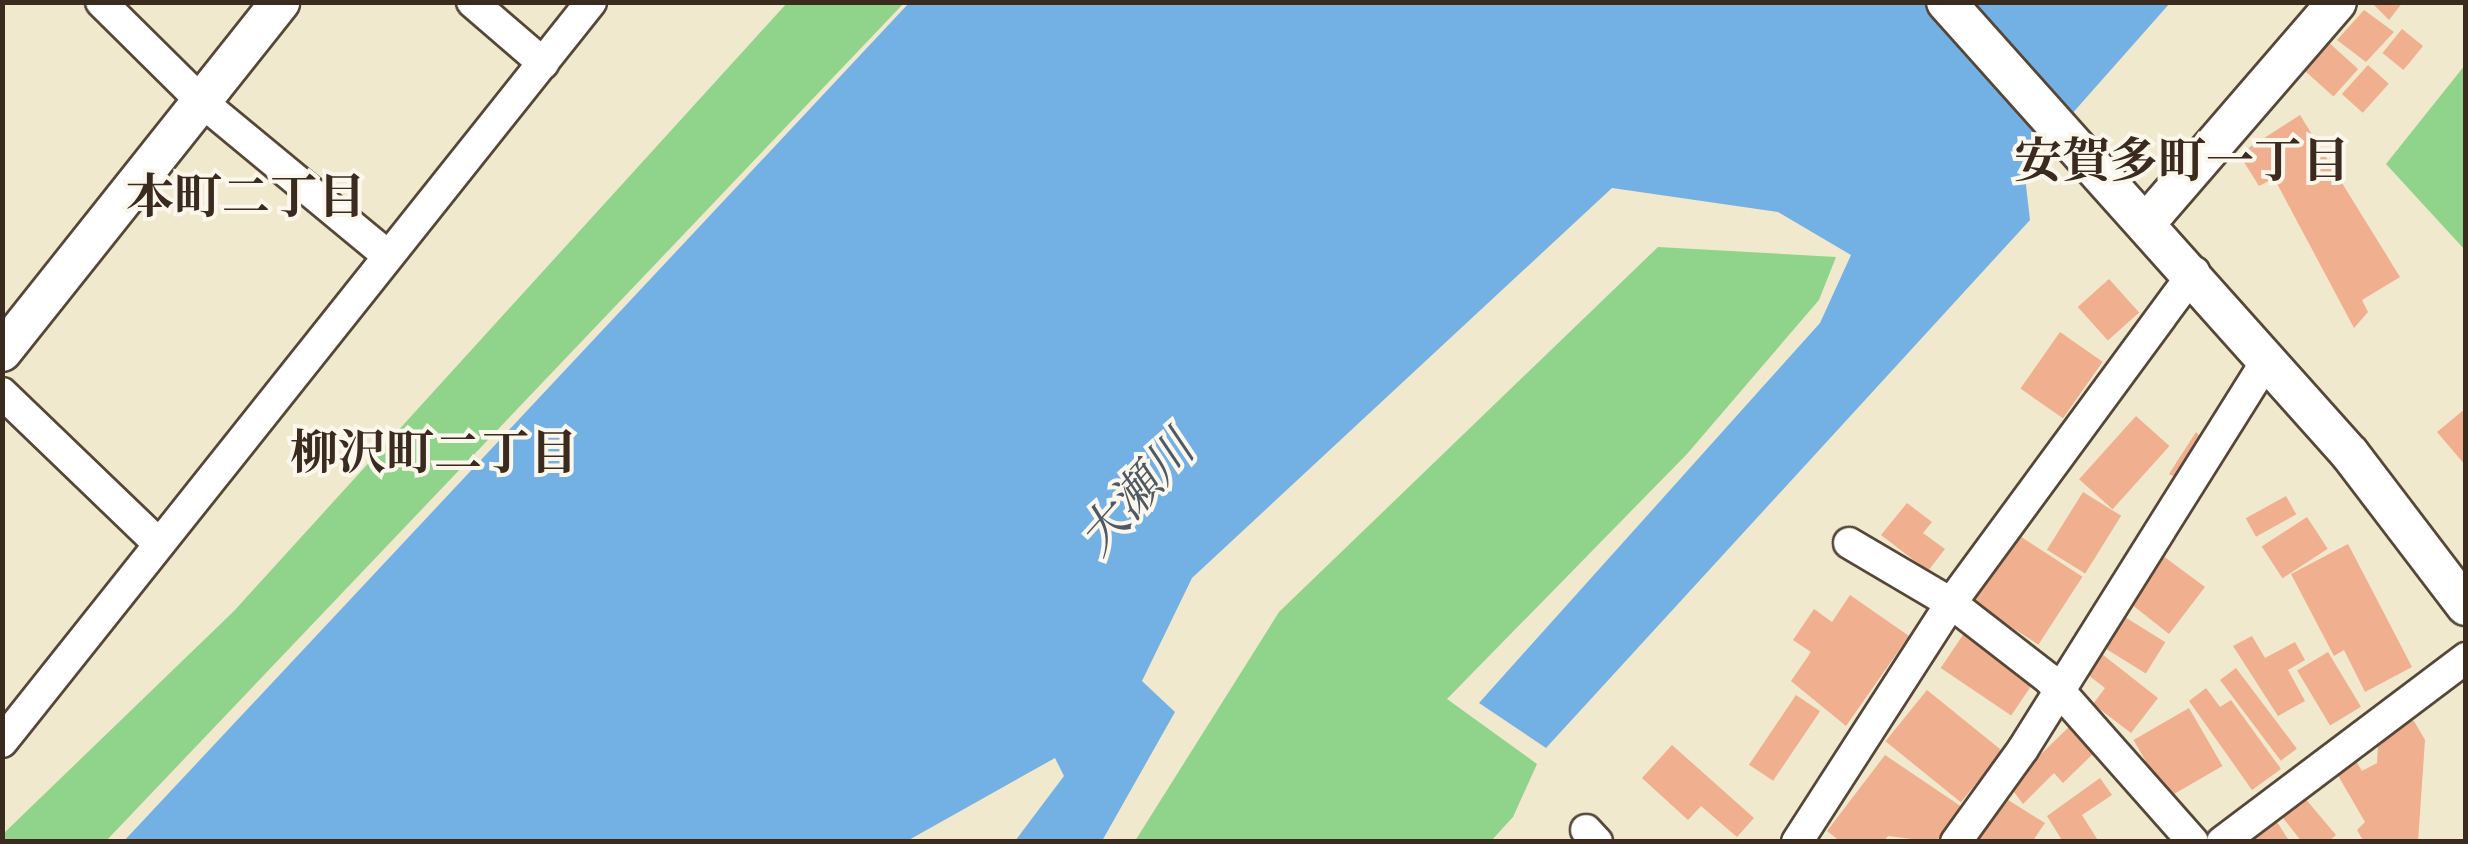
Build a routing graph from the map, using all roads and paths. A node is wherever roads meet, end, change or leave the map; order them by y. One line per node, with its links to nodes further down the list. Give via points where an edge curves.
1 (101, 2): 8 (street)
2 (280, 2): 8 (street)
3 (472, 2): 7 (street)
4 (592, 2): 7 (street)
5 (1946, 2): 9 (street)
6 (2337, 2): 9 (street)
7 (543, 63): 10 (street)
8 (202, 102): 10 (street); 12 (street)
9 (2148, 221): 11 (street)
10 (388, 256): 16 (street)
11 (2194, 272): 13 (street); 17 (street)
12 (2, 352)
13 (2268, 358): 18 (street); 20 (street)
14 (2, 393): 16 (street)
15 (1850, 543): 17 (street)
16 (158, 544): 21 (street)
17 (1951, 603): 20 (street); 22 (street)
18 (2466, 606)
19 (2466, 658): 25 (street)
20 (2059, 690): 23 (street); 24 (street)
21 (2, 742)
22 (1797, 842)
23 (1956, 842)
24 (2192, 842)
25 (2222, 842)

